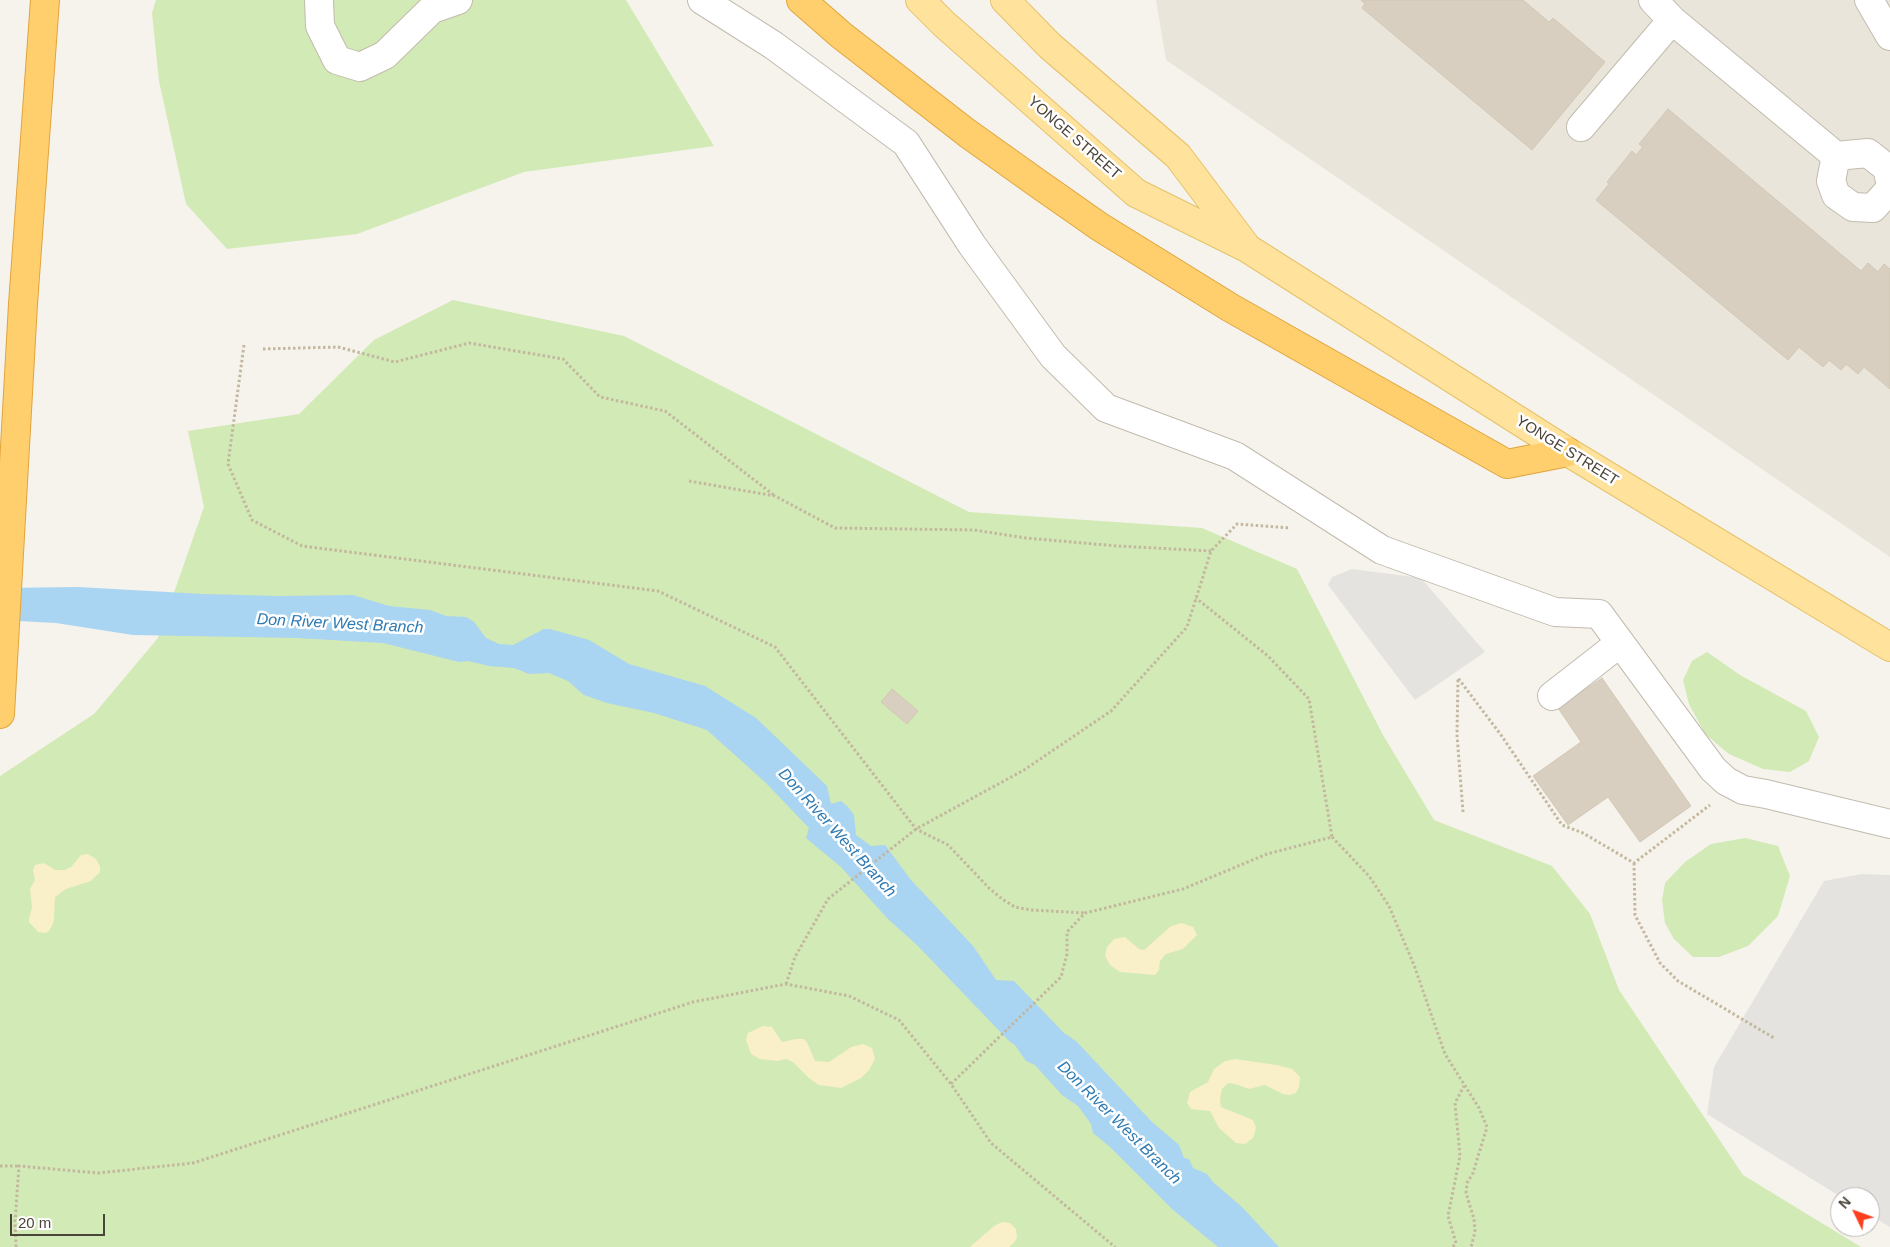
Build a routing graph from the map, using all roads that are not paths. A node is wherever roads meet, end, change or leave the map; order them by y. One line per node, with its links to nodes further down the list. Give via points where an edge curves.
1 (44, 0): 21 (highway)
2 (319, 0): 3 (street, via 320,26 337,60 360,67 385,54 432,9)
3 (458, 0)
4 (702, 0): 18 (street, via 773,45 906,143 972,245 1053,356 1106,408 1234,456 1382,550 1555,612 1599,614)
5 (801, 0): 17 (highway, via 967,133 1100,227 1231,308 1507,464)
6 (920, 0): 16 (main road, YONGE STREET, via 1136,193)
7 (1005, 0): 16 (main road, YONGE STREET, via 1050,46 1178,156)
8 (1653, 0): 10 (street)
9 (1869, 0): 11 (street)
10 (1672, 20): 12 (street); 13 (street)
11 (1890, 36)
12 (1582, 127)
13 (1836, 156): 14 (street, via 1868,153 1888,168); 15 (street, via 1831,182 1836,195 1853,207 1873,208)
14 (1890, 181)
15 (1890, 189)
16 (1247, 248): 17 (main road, YONGE STREET)
17 (1568, 452): 19 (main road, YONGE STREET)
18 (1620, 644): 20 (street); 22 (street, via 1712,769 1734,786)
19 (1890, 647)
20 (1552, 696)
21 (0, 714)
22 (1890, 824)

